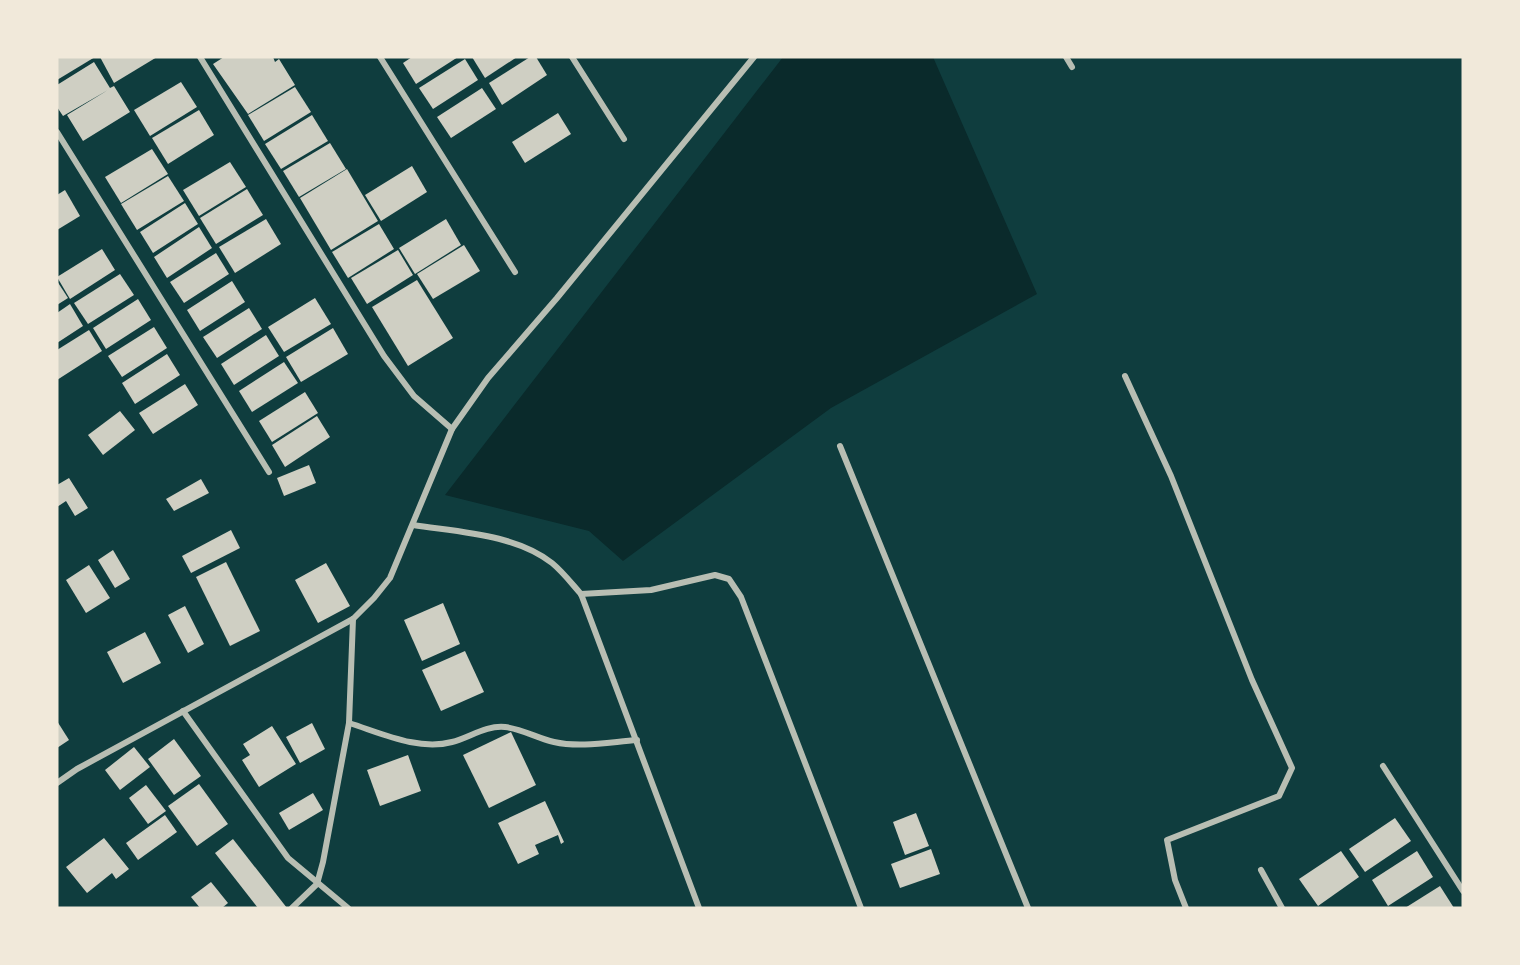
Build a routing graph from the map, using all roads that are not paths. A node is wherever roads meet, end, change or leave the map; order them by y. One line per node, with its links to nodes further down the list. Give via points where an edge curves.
1 (200, 57): 11 (street, via 384,356 414,396)
2 (380, 57): 9 (street)
3 (572, 57): 8 (street)
4 (754, 57): 11 (street, via 488,378)
5 (1066, 57): 6 (street)
6 (1072, 67)
7 (57, 132): 13 (street)
8 (624, 139)
9 (515, 272)
10 (1125, 376): 30 (street, via 1179,495 1252,680 1292,768 1279,796 1167,840 1175,880)
11 (452, 429): 14 (street)
12 (840, 446): 29 (street)
13 (269, 472)
14 (413, 525): 15 (street, via 493,538 527,550 552,563); 16 (street, via 390,578)
15 (581, 594): 19 (street); 28 (street, via 651,590 715,575 729,579 741,597)
16 (353, 619): 17 (street); 18 (street)
17 (183, 711): 21 (street); 23 (street, via 288,858)
18 (349, 723): 19 (street, via 431,745 503,726 554,742); 23 (street)
19 (637, 740): 27 (street)
20 (1383, 766): 24 (street)
21 (57, 783)
22 (1260, 870): 31 (street)
23 (317, 884): 25 (street); 26 (street)
24 (1463, 891)
25 (292, 908)
26 (348, 908)
27 (699, 908)
28 (861, 908)
29 (1028, 908)
30 (1186, 908)
31 (1282, 908)

